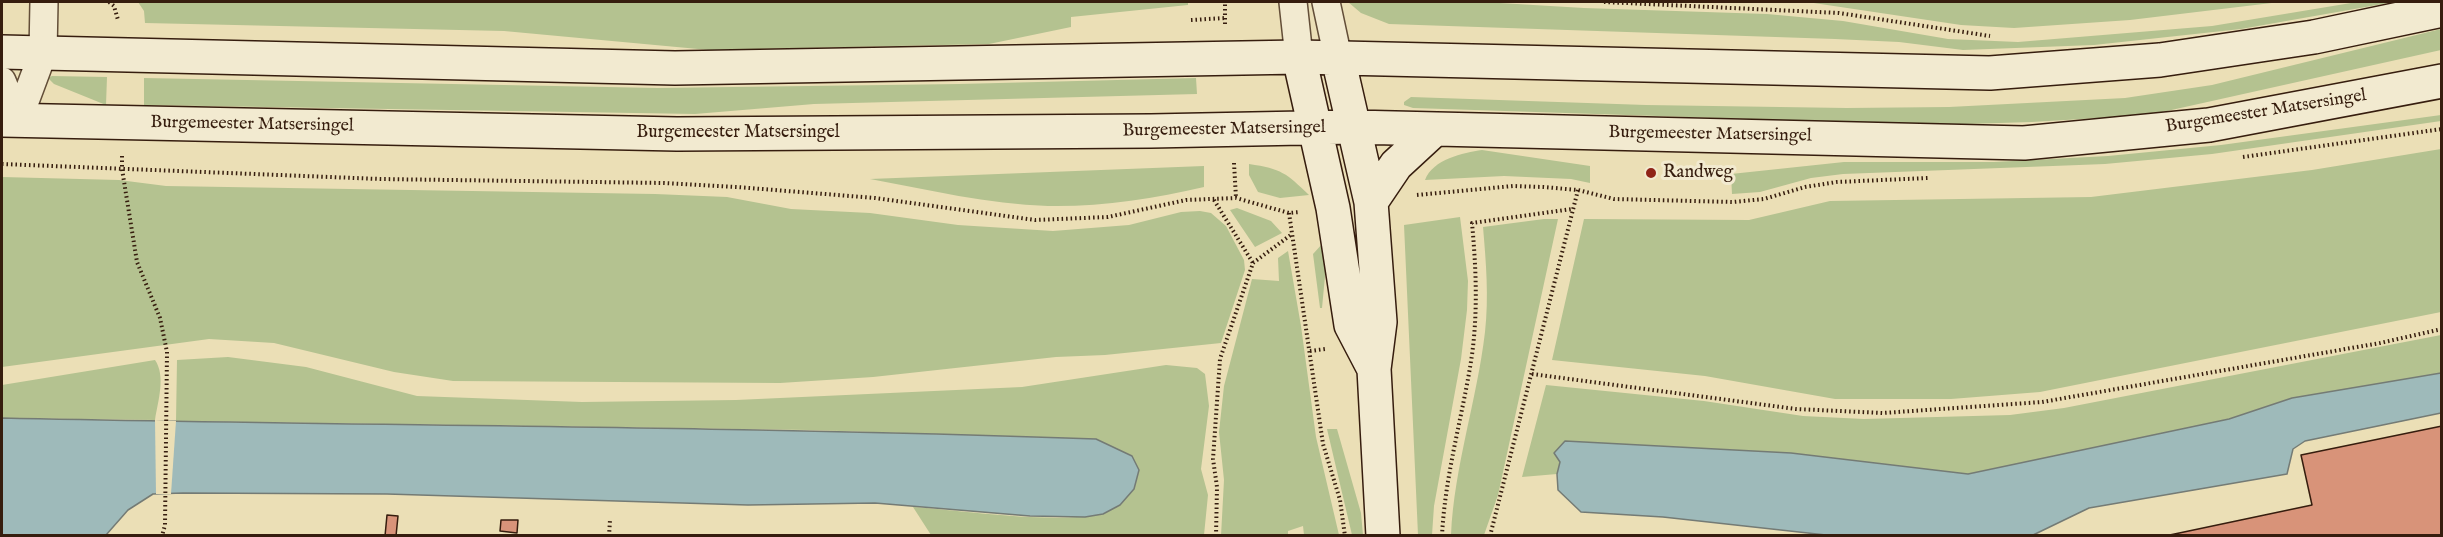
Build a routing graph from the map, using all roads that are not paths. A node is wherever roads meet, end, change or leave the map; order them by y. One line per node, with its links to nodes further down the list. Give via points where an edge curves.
1 (44, 2): 6 (street)
2 (1293, 2): 7 (street)
3 (1326, 2): 8 (street)
4 (2442, 10): 8 (main road, via 2314,37 2160,60 1990,73)
5 (2, 52): 6 (main road)
6 (43, 53): 7 (main road, via 675,68); 11 (street)
7 (1299, 57): 8 (main road); 12 (main road)
8 (1338, 58): 13 (main road)
9 (2, 81): 11 (street)
10 (2442, 81): 14 (main road, Burgemeester Matsersingel, via 2209,125 2024,143)
11 (10, 120): 12 (main road, Burgemeester Matsersingel, via 677,134)
12 (1315, 128): 13 (main road, Burgemeester Matsersingel); 16 (main road, via 1333,207 1351,325)
13 (1353, 128): 14 (main road, Burgemeester Matsersingel); 15 (main road)
14 (1435, 129): 15 (main road, via 1396,165)
15 (1371, 202): 16 (main road, via 1380,322)
16 (1374, 369): 17 (main road)
17 (1383, 536)

